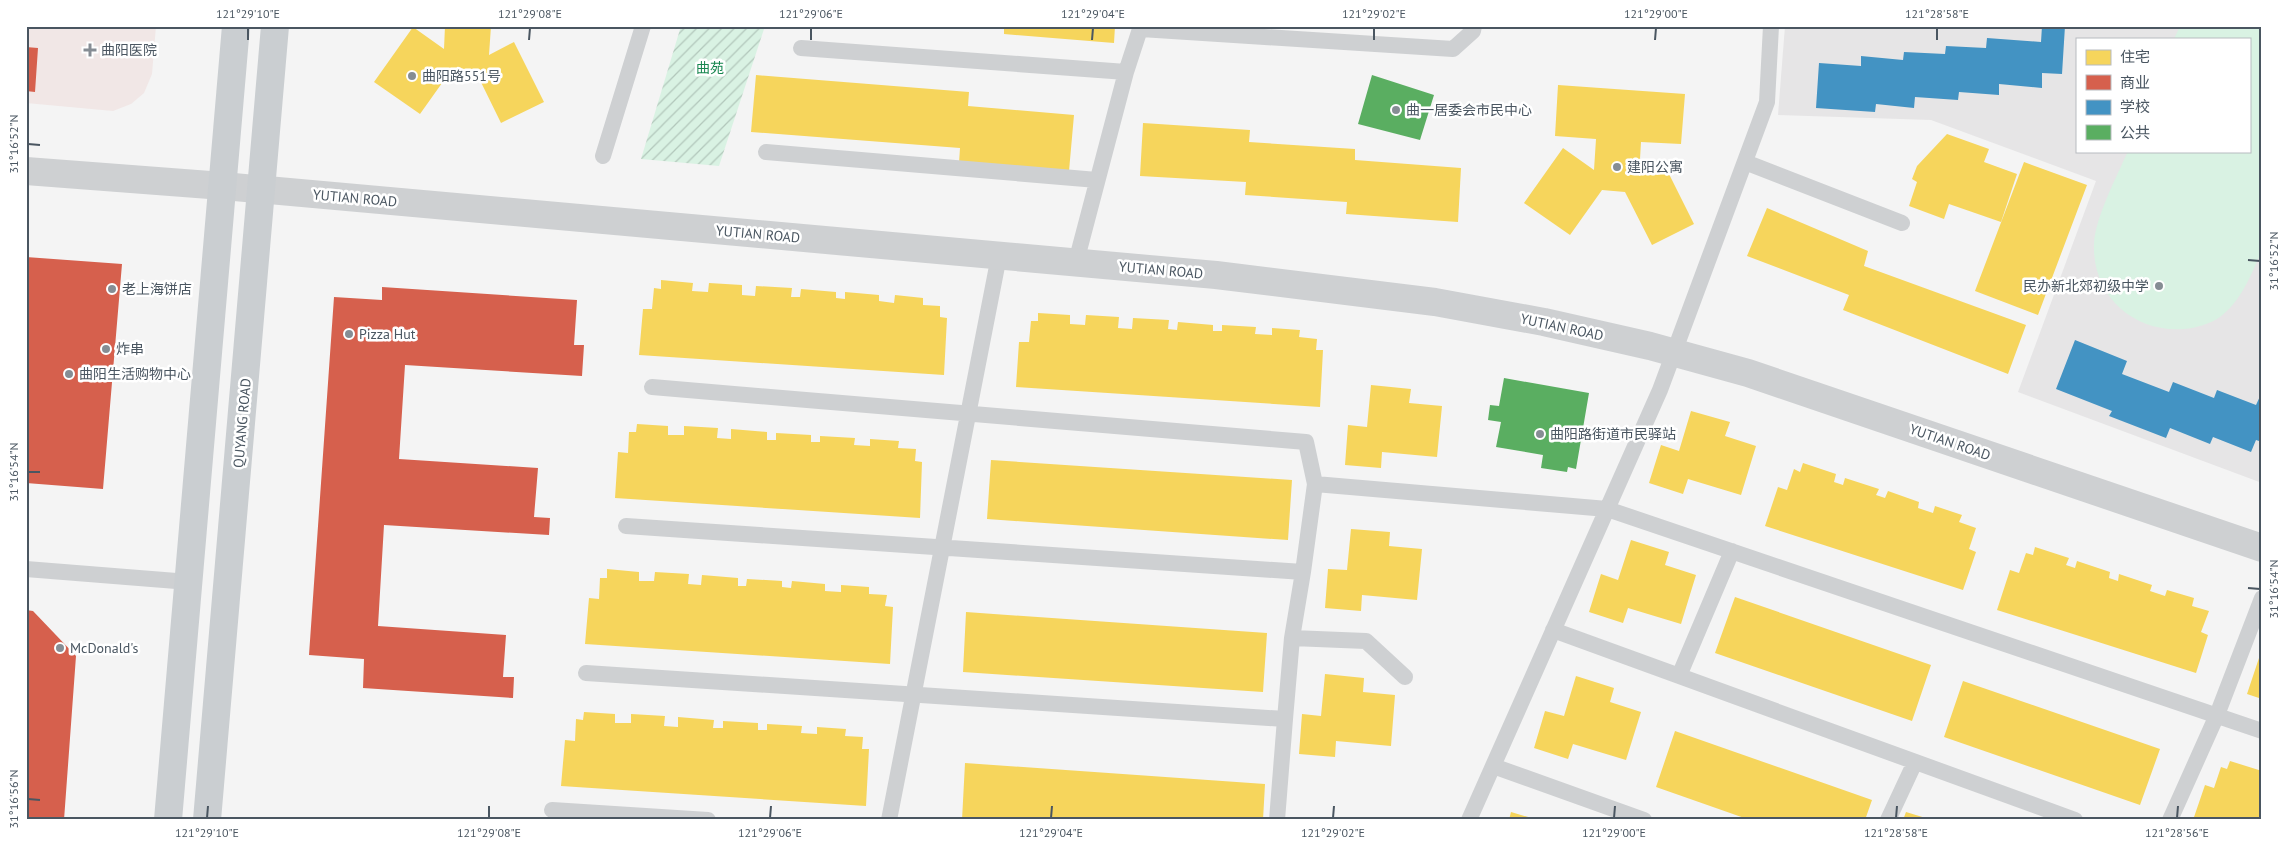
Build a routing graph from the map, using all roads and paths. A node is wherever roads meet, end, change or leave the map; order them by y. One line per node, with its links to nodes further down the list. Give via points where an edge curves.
1 (236, 26): 14 (main road)
2 (275, 26): 15 (main road, QUYANG ROAD)
3 (643, 26): 10 (lane)
4 (1474, 26): 6 (lane, via 1473,31 1453,49)
5 (1771, 26): 11 (lane, via 1767,102)
6 (1141, 28): 8 (lane)
7 (801, 48): 8 (lane)
8 (1126, 72): 13 (lane)
9 (766, 152): 13 (lane)
10 (603, 156)
11 (1745, 162): 16 (lane); 19 (lane)
12 (26, 171): 14 (street, YUTIAN ROAD)
13 (1097, 180): 18 (lane)
14 (223, 186): 15 (street, YUTIAN ROAD); 30 (main road)
15 (262, 190): 17 (street, YUTIAN ROAD); 46 (main road, QUYANG ROAD)
16 (1902, 223)
17 (999, 256): 18 (street, YUTIAN ROAD); 21 (lane)
18 (1076, 262): 19 (street, YUTIAN ROAD, via 1216,274 1436,302 1544,322)
19 (1674, 352): 23 (lane); 26 (street, YUTIAN ROAD, via 1748,373)
20 (652, 387): 21 (lane)
21 (968, 414): 22 (lane, via 1306,442); 25 (lane)
22 (1315, 484): 23 (lane); 29 (lane)
23 (1607, 509): 27 (lane); 32 (lane)
24 (626, 526): 25 (lane)
25 (941, 547): 29 (lane); 37 (lane)
26 (2262, 548)
27 (1732, 550): 35 (lane); 38 (lane)
28 (26, 569): 30 (lane)
29 (1303, 572): 33 (lane)
30 (189, 582): 45 (main road)
31 (2262, 598): 38 (lane)
32 (1553, 630): 35 (lane); 42 (lane)
33 (1292, 638): 36 (lane, via 1366,641); 39 (lane)
34 (586, 673): 37 (lane)
35 (1679, 676): 41 (lane)
36 (1405, 677)
37 (913, 694): 39 (lane); 48 (lane)
38 (2217, 715): 40 (lane); 54 (lane)
39 (1285, 719): 49 (lane)
40 (2262, 731)
41 (1915, 762): 52 (lane); 53 (lane)
42 (1493, 766): 44 (lane); 50 (lane)
43 (552, 810): 47 (lane)
44 (1614, 815): 51 (lane)
45 (168, 820)
46 (207, 820)
47 (708, 820)
48 (889, 820)
49 (1277, 820)
50 (1469, 820)
51 (1644, 820)
52 (1888, 820)
53 (2075, 820)
54 (2170, 820)

